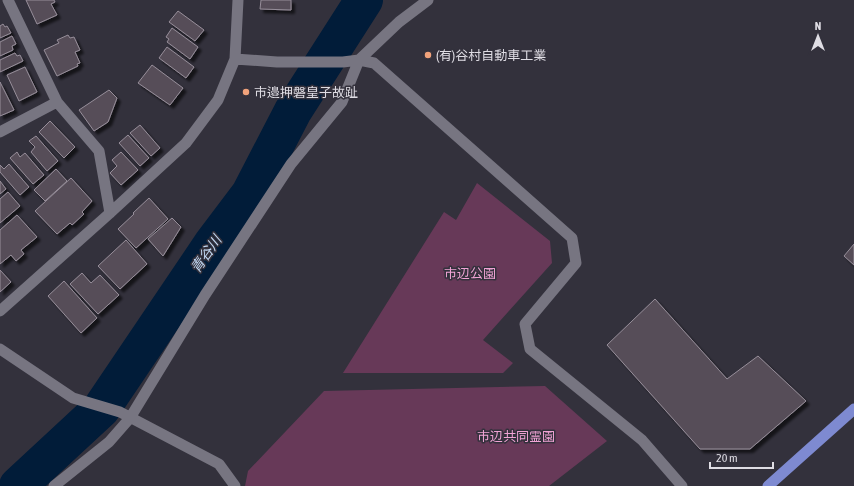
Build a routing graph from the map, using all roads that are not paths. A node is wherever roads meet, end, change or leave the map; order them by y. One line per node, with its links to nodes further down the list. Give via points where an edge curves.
1 (8, 0): 6 (street)
2 (238, 0): 4 (street)
3 (428, 0): 5 (street, via 398,22)
4 (234, 59): 5 (street, via 277,62); 8 (street, via 218,100 186,143)
5 (360, 60): 12 (street, via 342,102 291,164 205,295); 15 (street, via 374,63 572,238 576,263 525,324 530,349 642,440)
6 (58, 102): 7 (street); 8 (street, via 99,151)
7 (0, 132)
8 (110, 213): 9 (street)
9 (0, 310)
10 (0, 349): 12 (street, via 72,398 120,412)
11 (854, 409): 16 (highway)
12 (130, 418): 13 (street, via 109,442); 14 (street, via 219,464)
13 (54, 486)
14 (235, 486)
15 (682, 486)
16 (768, 486)

